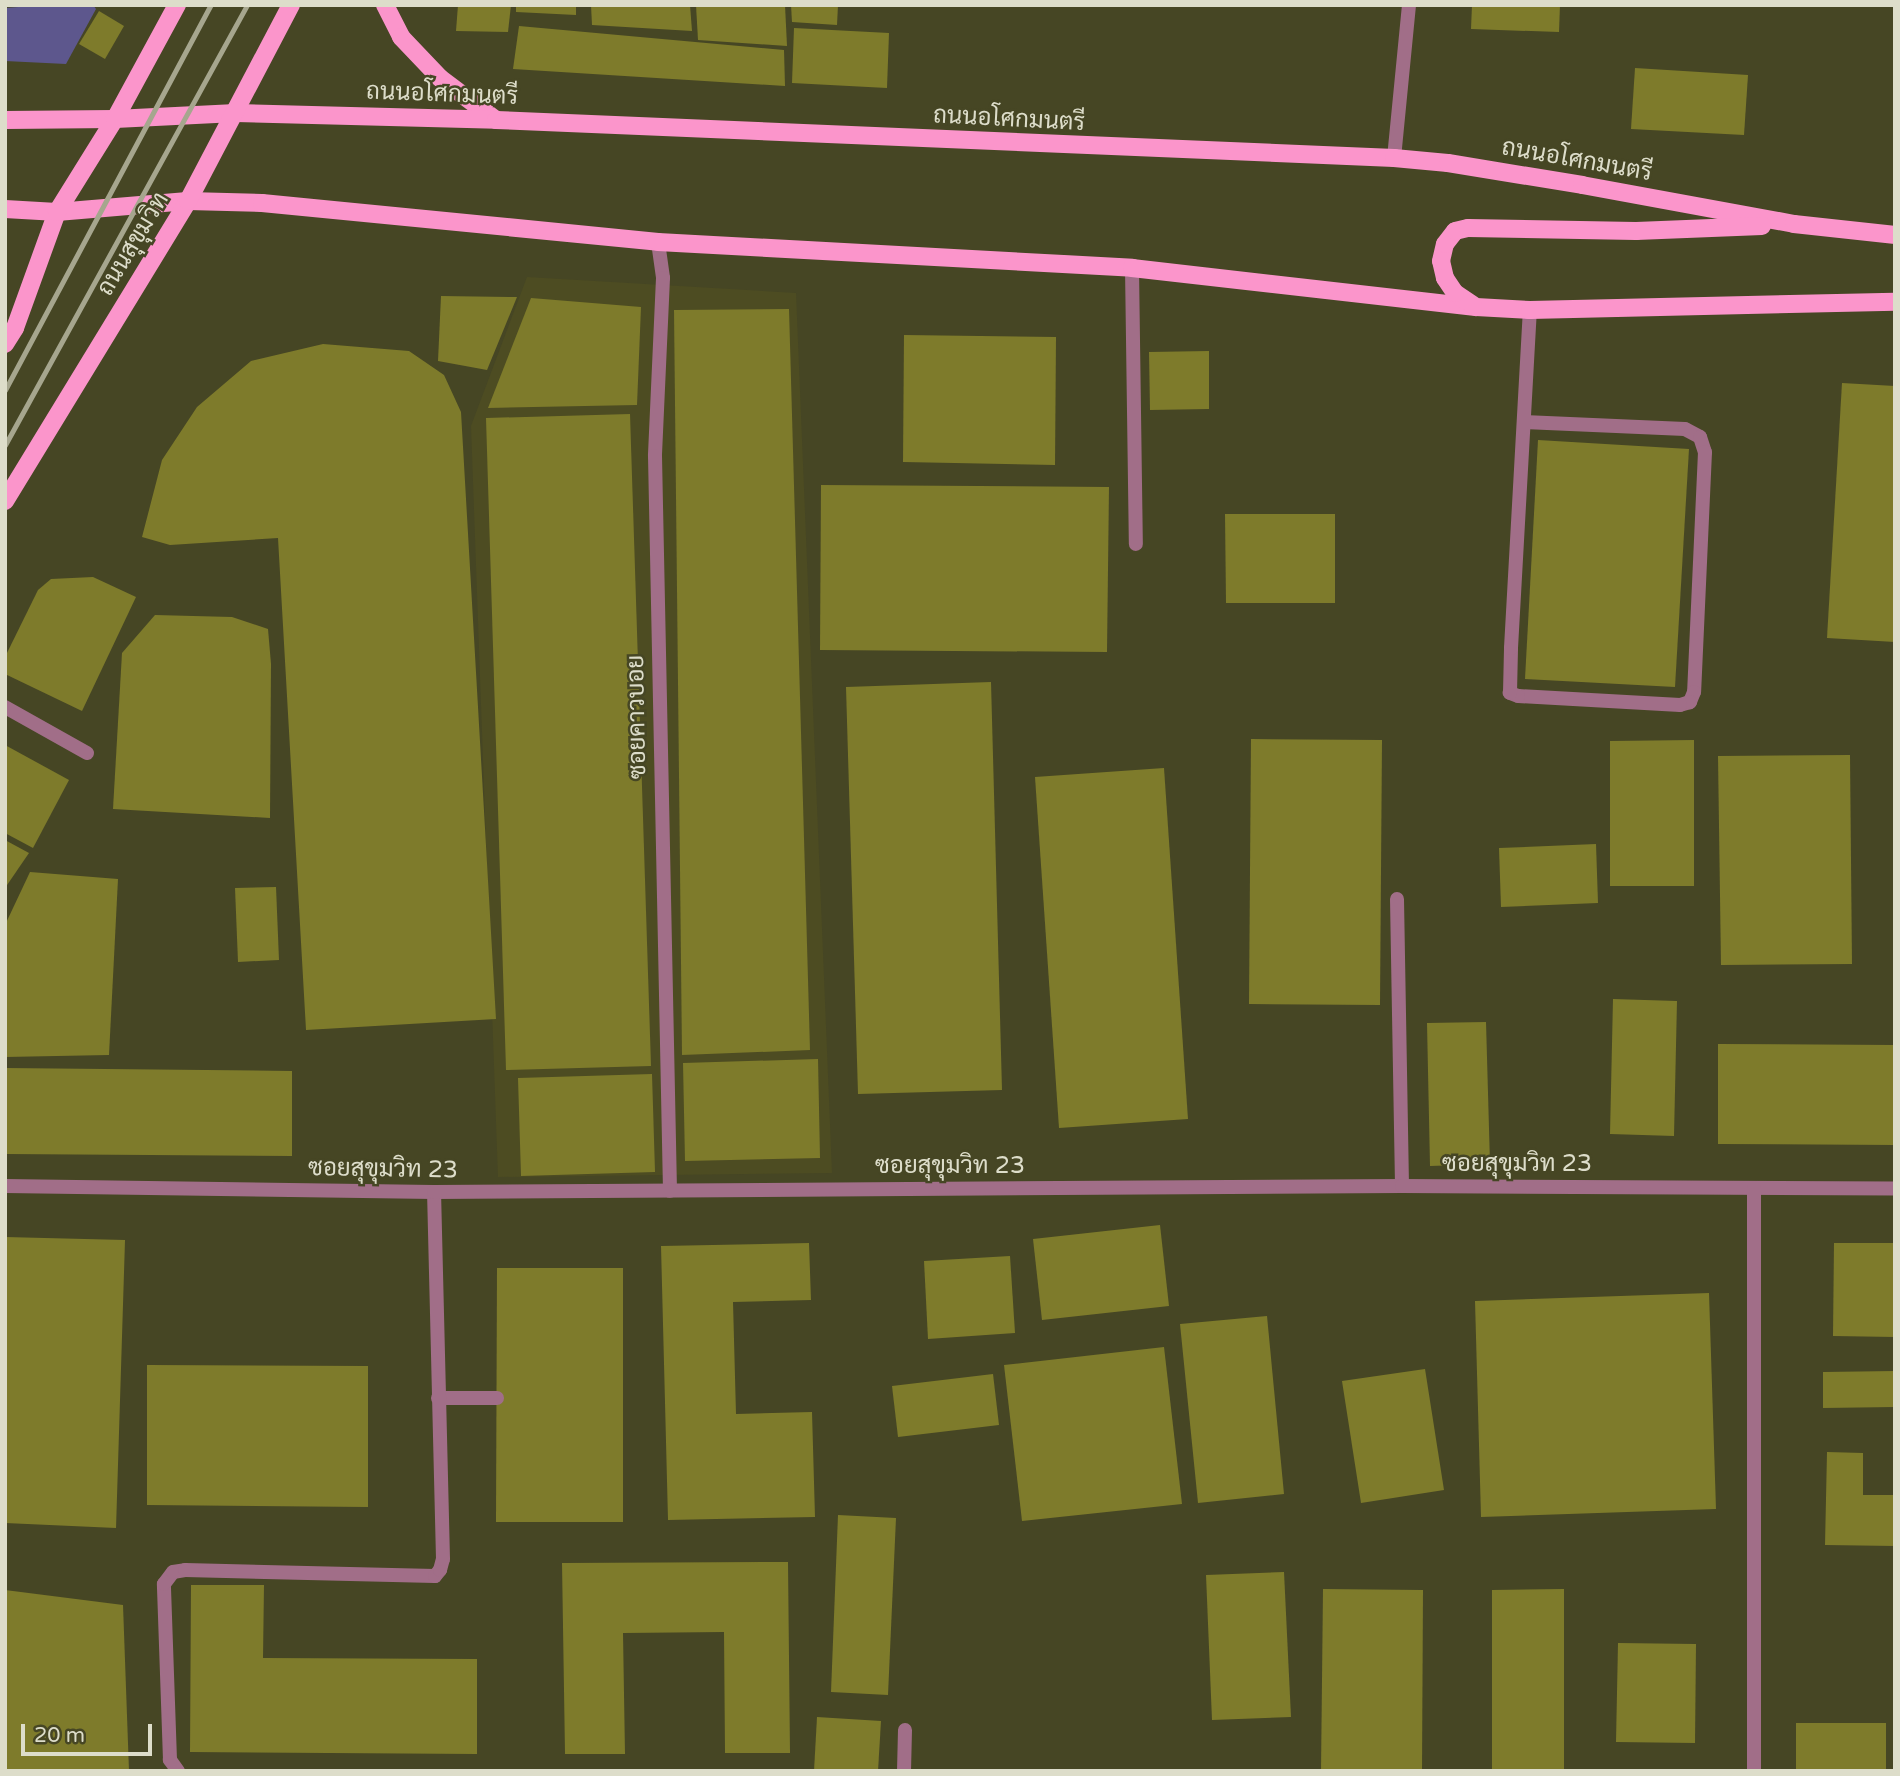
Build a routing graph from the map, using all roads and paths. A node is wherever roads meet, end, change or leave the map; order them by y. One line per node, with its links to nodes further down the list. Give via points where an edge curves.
1 (177, 5): 6 (main road)
2 (291, 5): 5 (main road, ถนนสุขุมวิท)
3 (385, 5): 8 (main road, via 401,37 440,78)
4 (1409, 5): 9 (street)
5 (236, 113): 6 (main road, ถนนอโศกมนตรี); 8 (main road, ถนนอโศกมนตรี); 10 (main road, ถนนสุขุมวิท)
6 (115, 119): 7 (main road, ถนนอโศกมนตรี); 12 (main road)
7 (5, 120)
8 (496, 120): 9 (main road, ถนนอโศกมนตรี)
9 (1394, 158): 13 (main road, ถนนอโศกมนตรี, via 1582,185)
10 (188, 201): 12 (main road); 15 (main road, via 285,205); 22 (main road, ถนนสุขุมวิท)
11 (5, 209): 12 (main road)
12 (57, 212): 20 (main road)
13 (1794, 224): 14 (main road, ถนนอโศกมนตรี); 18 (main road, via 1636,231 1455,231 1445,244 1441,261 1445,278 1455,293)
14 (1895, 235)
15 (658, 242): 16 (main road); 31 (street, ซอยคาวบอย, via 663,278 654,456)
16 (1132, 268): 18 (main road); 23 (street)
17 (1895, 302): 19 (main road)
18 (1476, 307): 19 (main road)
19 (1530, 310): 21 (street)
20 (5, 344)
21 (1524, 422): 21 (street, via 1510,693 1690,702 1705,452 1700,437 1685,429)
22 (5, 501)
23 (1136, 544)
24 (5, 707): 25 (street)
25 (87, 753)
26 (1397, 899): 28 (street)
27 (5, 1186): 32 (street, ซอยสุขุมวิท 23)
28 (1402, 1186): 29 (street, ซอยสุขุมวิท 23); 31 (street, ซอยสุขุมวิท 23)
29 (1754, 1188): 30 (street, ซอยสุขุมวิท 23); 38 (street)
30 (1895, 1189)
31 (670, 1191): 32 (street, ซอยสุขุมวิท 23)
32 (434, 1192): 33 (street)
33 (438, 1398): 34 (street); 36 (street, via 443,1559 435,1576 185,1570 173,1572 164,1584 170,1760)
34 (497, 1398)
35 (905, 1730): 37 (street)
36 (178, 1771)
37 (904, 1771)
38 (1754, 1771)

